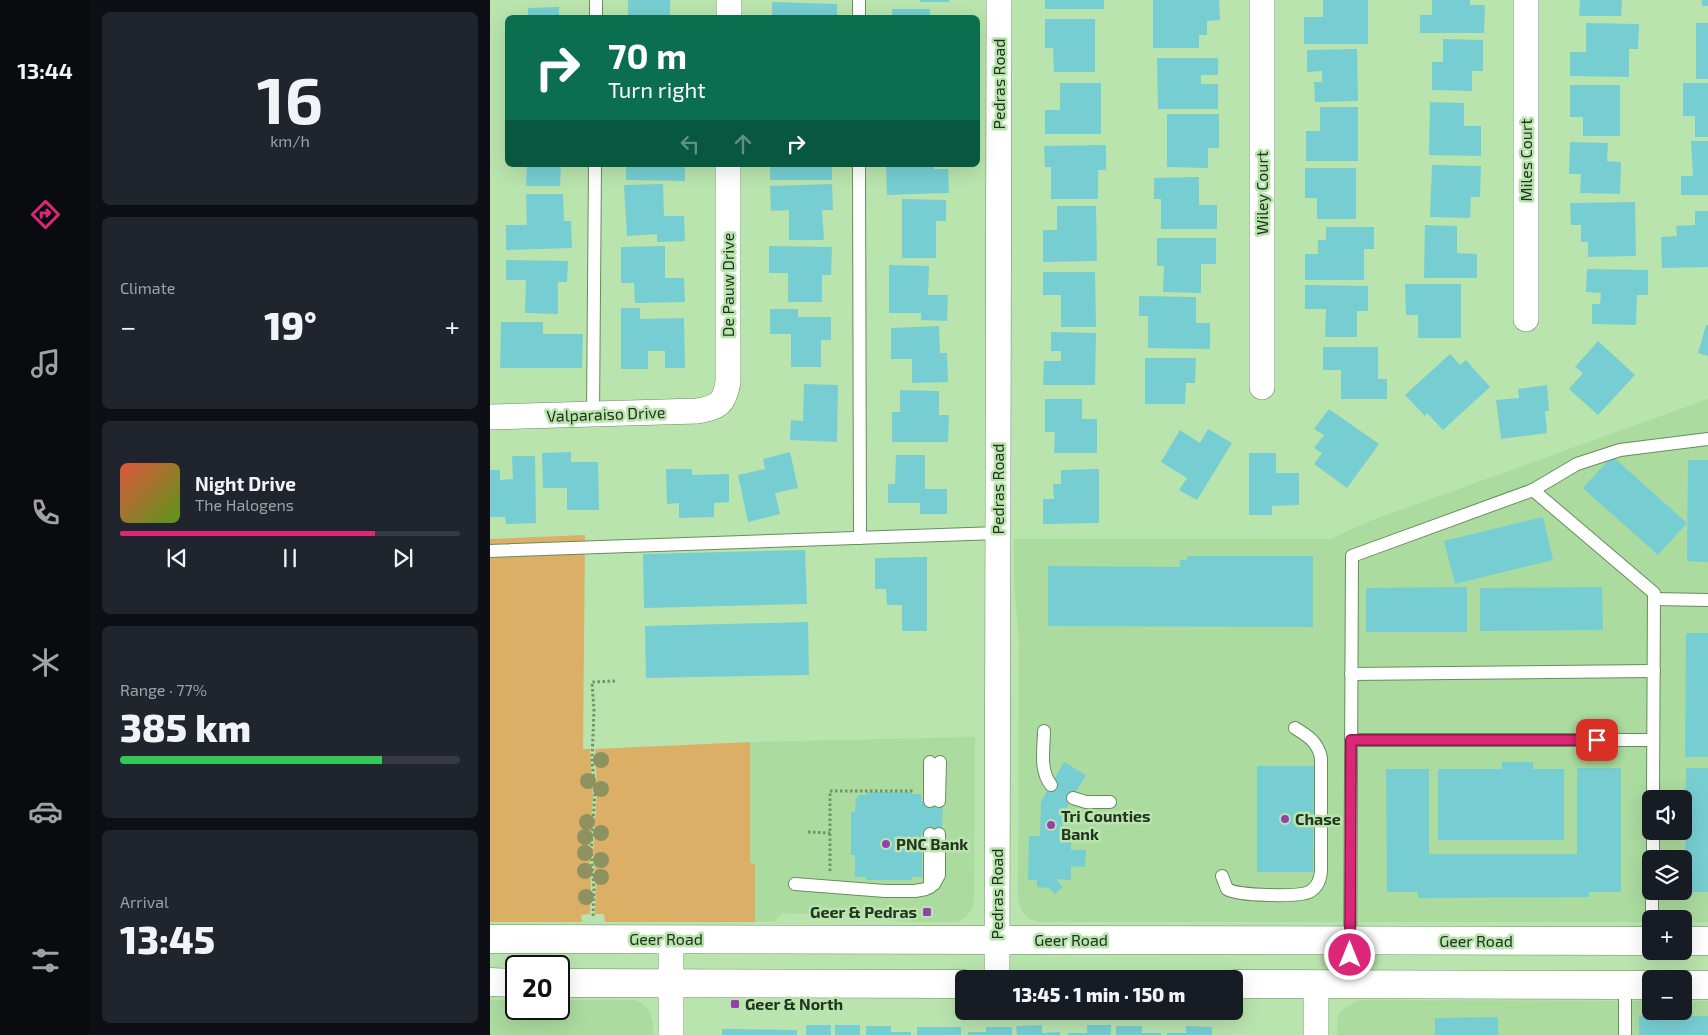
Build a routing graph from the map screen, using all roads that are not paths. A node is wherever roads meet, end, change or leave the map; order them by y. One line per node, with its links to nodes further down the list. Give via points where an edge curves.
1 (596, 0): 7 (lane)
2 (728, 0): 8 (street)
3 (859, 0): 9 (lane)
4 (999, 0): 20 (street, Pedras Road)
5 (1262, 0): 14 (street, Wiley Court)
6 (1526, 0): 13 (street, Miles Court)
7 (596, 15)
8 (728, 15)
9 (859, 15)
10 (595, 167): 16 (lane)
11 (728, 167): 15 (street, De Pauw Drive, via 728,382)
12 (859, 167): 21 (lane)
13 (1526, 319)
14 (1262, 387)
15 (721, 404): 16 (street, Valparaiso Drive, via 697,411)
16 (593, 415): 17 (street, Valparaiso Drive)
17 (490, 417)
18 (1708, 438): 19 (lane, via 1620,450 1577,464)
19 (1534, 490): 23 (lane, via 1654,593); 26 (lane, via 1352,556)
20 (998, 533): 21 (lane); 42 (street, Pedras Road)
21 (860, 538): 22 (lane)
22 (490, 551)
23 (1654, 600): 24 (lane); 25 (lane)
24 (1708, 600)
25 (1654, 671): 26 (lane); 30 (lane)
26 (1351, 674): 29 (lane)
27 (1295, 728): 38 (lane, via 1315,743 1321,758 1319,882 1313,890 1300,894 1240,894 1227,889)
28 (1044, 731): 32 (lane, via 1045,775)
29 (1351, 740): 30 (lane); 43 (lane)
30 (1653, 740): 33 (lane)
31 (935, 762): 34 (lane)
32 (1051, 785)
33 (1653, 790)
34 (930, 798)
35 (1073, 798): 36 (lane, via 1086,802)
36 (1110, 802)
37 (934, 834): 39 (lane, via 939,876 930,887 915,891 885,891)
38 (1222, 876)
39 (795, 884)
40 (490, 939): 41 (main road, Geer Road)
41 (672, 940): 42 (main road, Geer Road); 51 (street)
42 (997, 940): 43 (main road, Geer Road); 47 (street, Pedras Road)
43 (1350, 941): 44 (main road, Geer Road); 55 (lane)
44 (1642, 941)
45 (1692, 941): 46 (main road)
46 (1708, 941)
47 (997, 970)
48 (490, 982): 49 (main road)
49 (505, 982)
50 (570, 983): 51 (main road)
51 (672, 983): 52 (main road); 59 (street)
52 (955, 984)
53 (1243, 984): 54 (main road)
54 (1316, 984): 55 (main road); 60 (street)
55 (1350, 984): 56 (main road)
56 (1638, 985): 61 (lane)
57 (1692, 985): 58 (main road)
58 (1708, 985)
59 (671, 1035)
60 (1316, 1035)
61 (1625, 1035)

